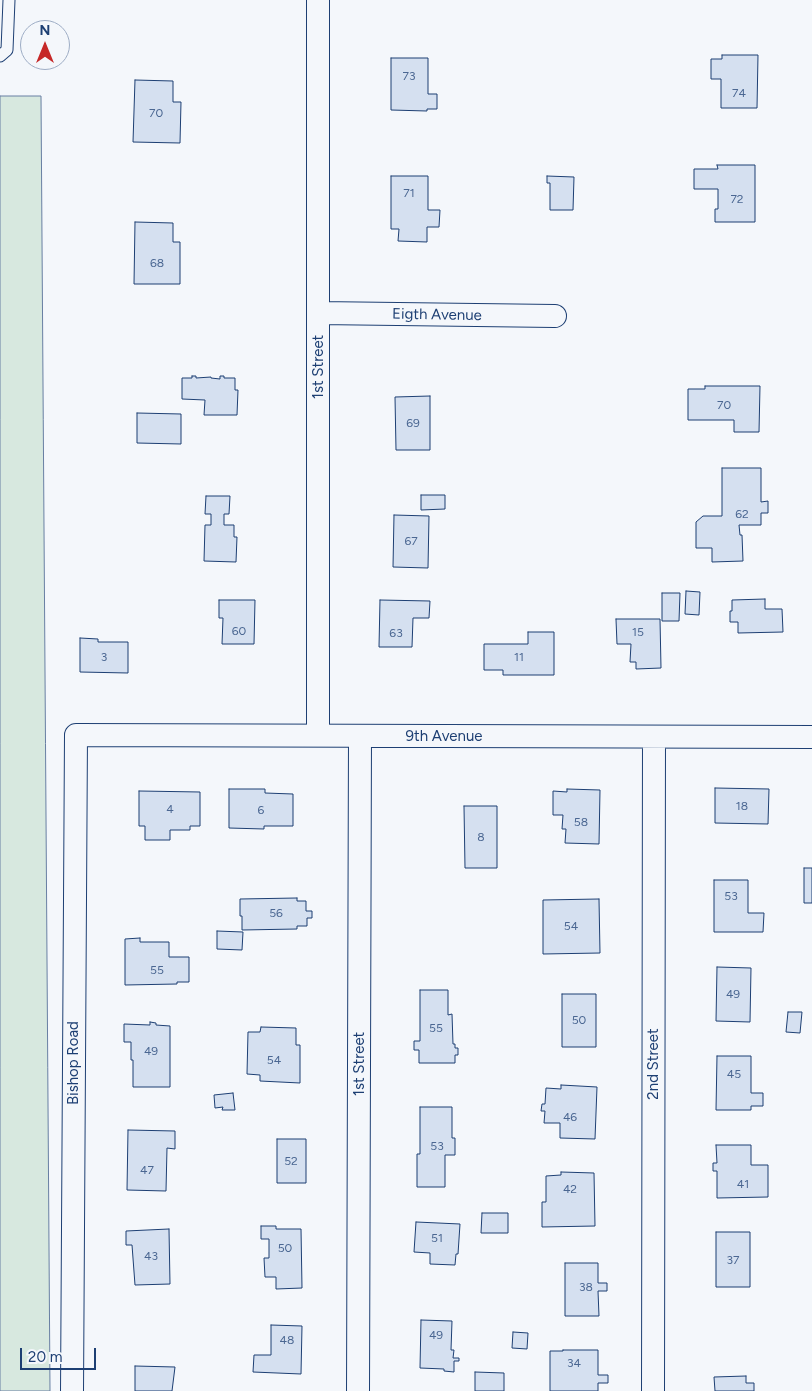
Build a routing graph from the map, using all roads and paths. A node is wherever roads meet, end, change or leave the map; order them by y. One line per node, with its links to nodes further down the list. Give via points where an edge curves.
1 (8, 0): 3 (lane, via 7,50)
2 (318, 0): 4 (street, 1st Street)
3 (0, 56)
4 (319, 313): 5 (street, Eigth Avenue); 7 (street, 1st Street)
5 (555, 316)
6 (76, 735): 7 (street, 9th Avenue); 11 (street, Bishop Road)
7 (318, 735): 8 (street, 9th Avenue)
8 (360, 737): 9 (street, 9th Avenue); 12 (street, 1st Street)
9 (654, 737): 10 (street, 9th Avenue); 13 (street, 2nd Street)
10 (812, 737)
11 (72, 1391)
12 (358, 1391)
13 (653, 1391)

